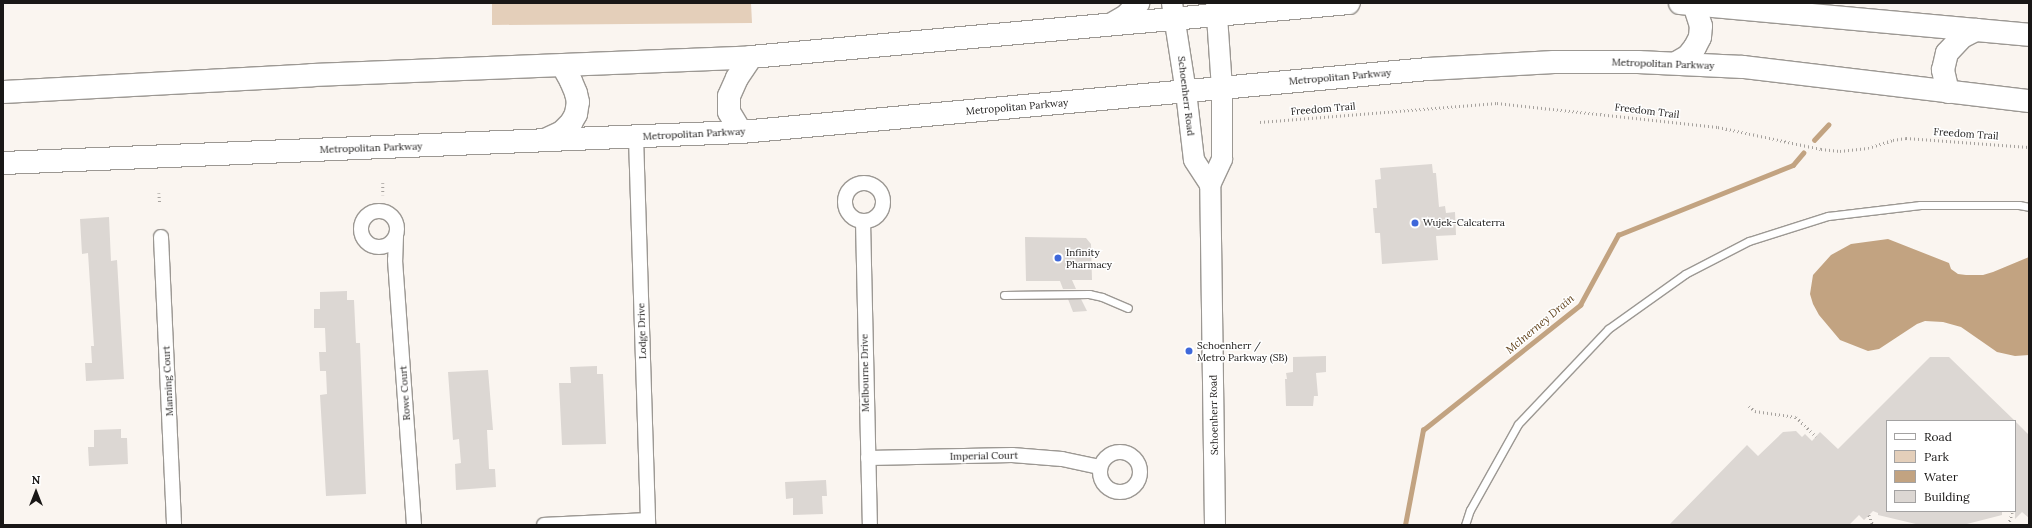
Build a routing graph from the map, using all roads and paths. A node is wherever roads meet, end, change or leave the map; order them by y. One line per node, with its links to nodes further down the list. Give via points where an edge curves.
1 (1138, 3): 6 (main road, via 1126,16)
2 (1349, 3): 4 (main road)
3 (1687, 4): 7 (main road); 10 (main road, via 1700,26 1700,37 1688,56)
4 (1217, 9): 5 (main road); 12 (main road, Schoenherr Road)
5 (1174, 11): 6 (main road); 14 (main road, Schoenherr Road)
6 (1112, 24): 9 (main road)
7 (1976, 30): 8 (main road); 15 (main road, via 1962,37 1948,53 1943,70)
8 (2029, 36)
9 (751, 57): 11 (main road); 18 (main road, via 729,96 730,112)
10 (1676, 63): 12 (main road, Metropolitan Parkway, via 1577,62 1467,66); 15 (main road, Metropolitan Parkway, via 1750,68)
11 (562, 65): 13 (main road); 20 (main road, via 576,92 576,114 571,124 562,132)
12 (1222, 88): 14 (main road, Metropolitan Parkway); 24 (main road, Schoenherr Road, via 1222,159)
13 (3, 92)
14 (1186, 92): 18 (main road, Metropolitan Parkway); 24 (main road, Schoenherr Road, via 1194,160)
15 (1948, 92): 16 (main road, Metropolitan Parkway)
16 (2029, 101)
17 (1260, 122): 21 (path, Freedom Trail, via 1497,103 1718,127 1821,149 1856,150 1906,138)
18 (741, 132): 19 (main road, Metropolitan Parkway)
19 (636, 137): 20 (main road, Metropolitan Parkway); 42 (street, Lodge Drive)
20 (542, 141): 22 (main road, Metropolitan Parkway)
21 (2029, 146)
22 (3, 164)
23 (383, 183): 26 (path)
24 (1210, 185): 47 (main road, Schoenherr Road)
25 (159, 192): 27 (path)
26 (383, 195)
27 (160, 204)
28 (2029, 207): 48 (lane, via 1920,205 1828,216 1750,241 1685,274 1608,329 1518,424 1470,510)
29 (863, 221): 38 (street, Melbourne Drive)
30 (396, 236): 32 (street, via 387,245); 32 (street, Rowe Court, via 396,224 390,214 378,210 372,212 363,220 360,231 365,242); 33 (street, Rowe Court)
31 (161, 237): 43 (street, Manning Court)
32 (376, 247): 33 (street, Rowe Court, via 386,251)
33 (395, 260): 44 (street, Rowe Court)
34 (1004, 295): 35 (lane, via 1089,294)
35 (1128, 308)
36 (1749, 406): 37 (path, via 1755,411 1796,417)
37 (1816, 436)
38 (868, 458): 39 (street, Imperial Court, via 1019,456 1062,459); 46 (street, Melbourne Drive)
39 (1100, 466)
40 (2012, 513): 50 (path)
41 (1869, 515): 49 (path)
42 (647, 523): 45 (street)
43 (174, 525)
44 (414, 525)
45 (544, 525)
46 (870, 525)
47 (1215, 525)
48 (1465, 525)
49 (1874, 525)
50 (2008, 525)

